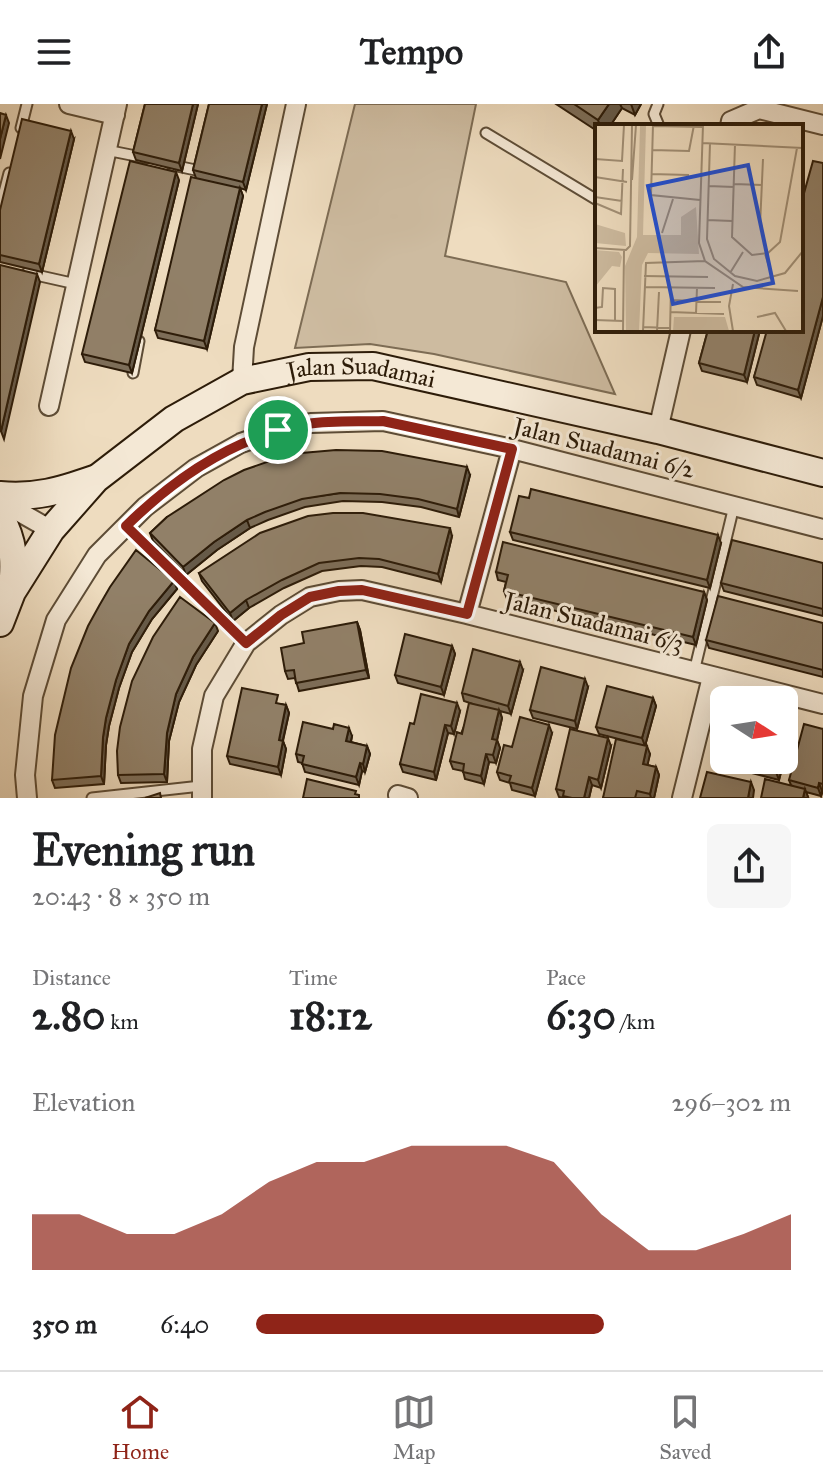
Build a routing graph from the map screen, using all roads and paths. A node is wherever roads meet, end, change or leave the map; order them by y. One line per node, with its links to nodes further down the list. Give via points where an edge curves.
1 (27, 104): 10 (lane)
2 (69, 104): 5 (street)
3 (296, 104): 24 (street, via 244,347)
4 (658, 104): 6 (lane, via 654,114)
5 (116, 109): 11 (street)
6 (658, 124)
7 (730, 124): 8 (street, via 759,109)
8 (823, 125)
9 (486, 133): 17 (lane)
10 (19, 134)
11 (106, 150): 14 (lane); 20 (street)
12 (181, 153): 14 (lane)
13 (11, 164): 18 (lane)
14 (177, 166): 15 (lane); 16 (lane)
15 (218, 175)
16 (174, 181)
17 (595, 199)
18 (0, 208)
19 (15, 270): 20 (lane)
20 (76, 284): 25 (street)
21 (142, 329): 23 (lane)
22 (681, 332): 26 (street)
23 (133, 373)
24 (242, 381): 26 (street, Jalan Suadamai, via 309,367 373,366); 29 (street, Jalan Suadamai, via 174,419)
25 (49, 406)
26 (658, 430): 28 (street, Jalan Suadamai)
27 (512, 449): 31 (street, Jalan Suadamai 6/2); 33 (street, Jalan Suadamai 6/2, via 383,421 289,427 241,443 196,468); 37 (street)
28 (823, 473)
29 (96, 479): 30 (street, via 56,492); 35 (street, Jalan Suadamai)
30 (0, 498): 35 (street)
31 (734, 506): 34 (street, Jalan Suadamai 6/2); 40 (lane)
32 (0, 516): 36 (street, via 15,564)
33 (126, 526): 39 (lane); 43 (street, Jalan Suadamai 6/2, via 97,555 56,620 33,696)
34 (823, 529)
35 (51, 530): 36 (street, Jalan Suadamai)
36 (12, 592): 38 (street, Jalan Suadamai)
37 (467, 614): 39 (street, Jalan Suadamai 6/3, via 362,590 339,591 310,597); 40 (street, Jalan Suadamai 6/3)
38 (0, 623)
39 (246, 643): 42 (street, Jalan Suadamai 6/3, via 214,696 202,749)
40 (703, 674): 41 (street, Jalan Suadamai 6/3); 45 (street)
41 (823, 704)
42 (202, 792): 44 (lane)
43 (27, 798)
44 (92, 798)
45 (682, 798)

